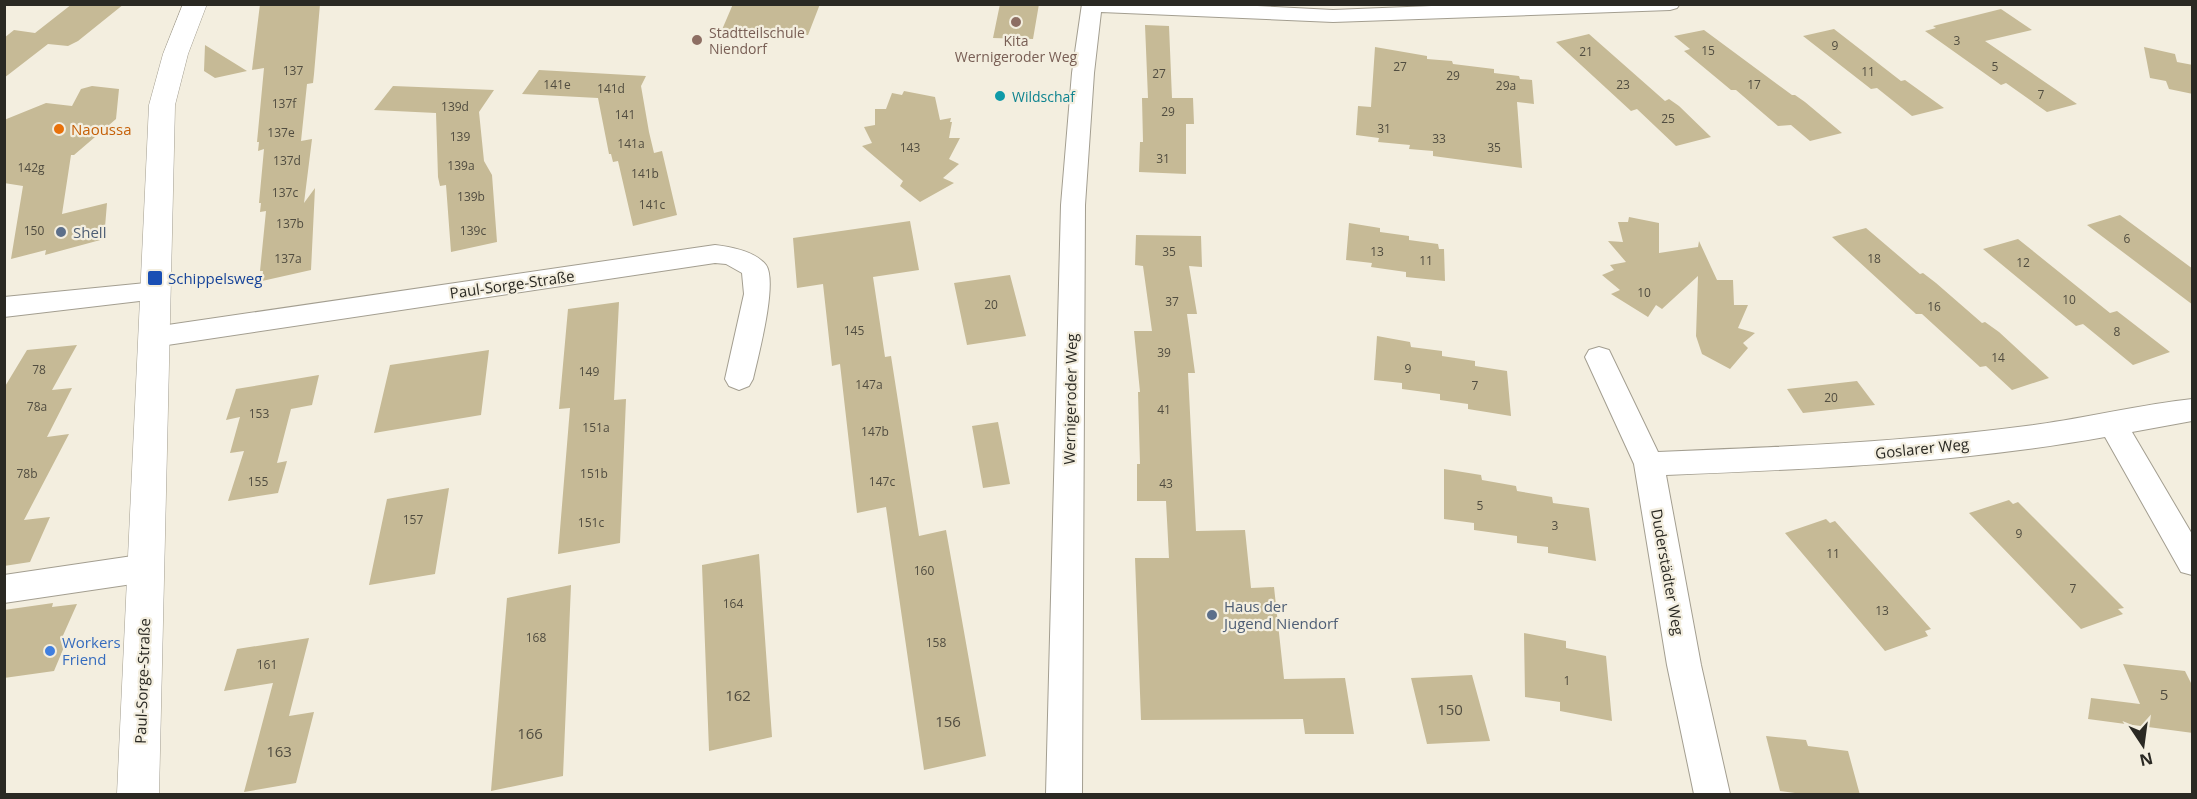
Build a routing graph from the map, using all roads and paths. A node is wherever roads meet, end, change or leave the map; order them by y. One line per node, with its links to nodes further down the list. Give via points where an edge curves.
1 (195, 4): 5 (street, Paul-Sorge-Straße, via 175,49 162,105)
2 (1670, 4): 4 (street)
3 (1092, 5): 4 (street, via 1333,16); 17 (street, Wernigeroder Weg, via 1073,205)
4 (1484, 8)
5 (156, 291): 6 (street); 7 (street, Paul-Sorge-Straße)
6 (4, 307)
7 (154, 337): 9 (street, Paul-Sorge-Straße, via 715,254 732,256 755,268 757,294); 14 (street, Paul-Sorge-Straße)
8 (1599, 357): 12 (street, Duderstädter Weg)
9 (739, 379)
10 (2193, 410): 11 (street, Goslarer Weg)
11 (2112, 423): 12 (street, Goslarer Weg, via 2027,438 1818,458); 13 (street)
12 (1649, 464): 18 (street, Duderstädter Weg, via 1684,665)
13 (2193, 562)
14 (146, 568): 15 (street); 16 (street, Paul-Sorge-Straße)
15 (4, 589)
16 (138, 795)
17 (1064, 795)
18 (1712, 795)

